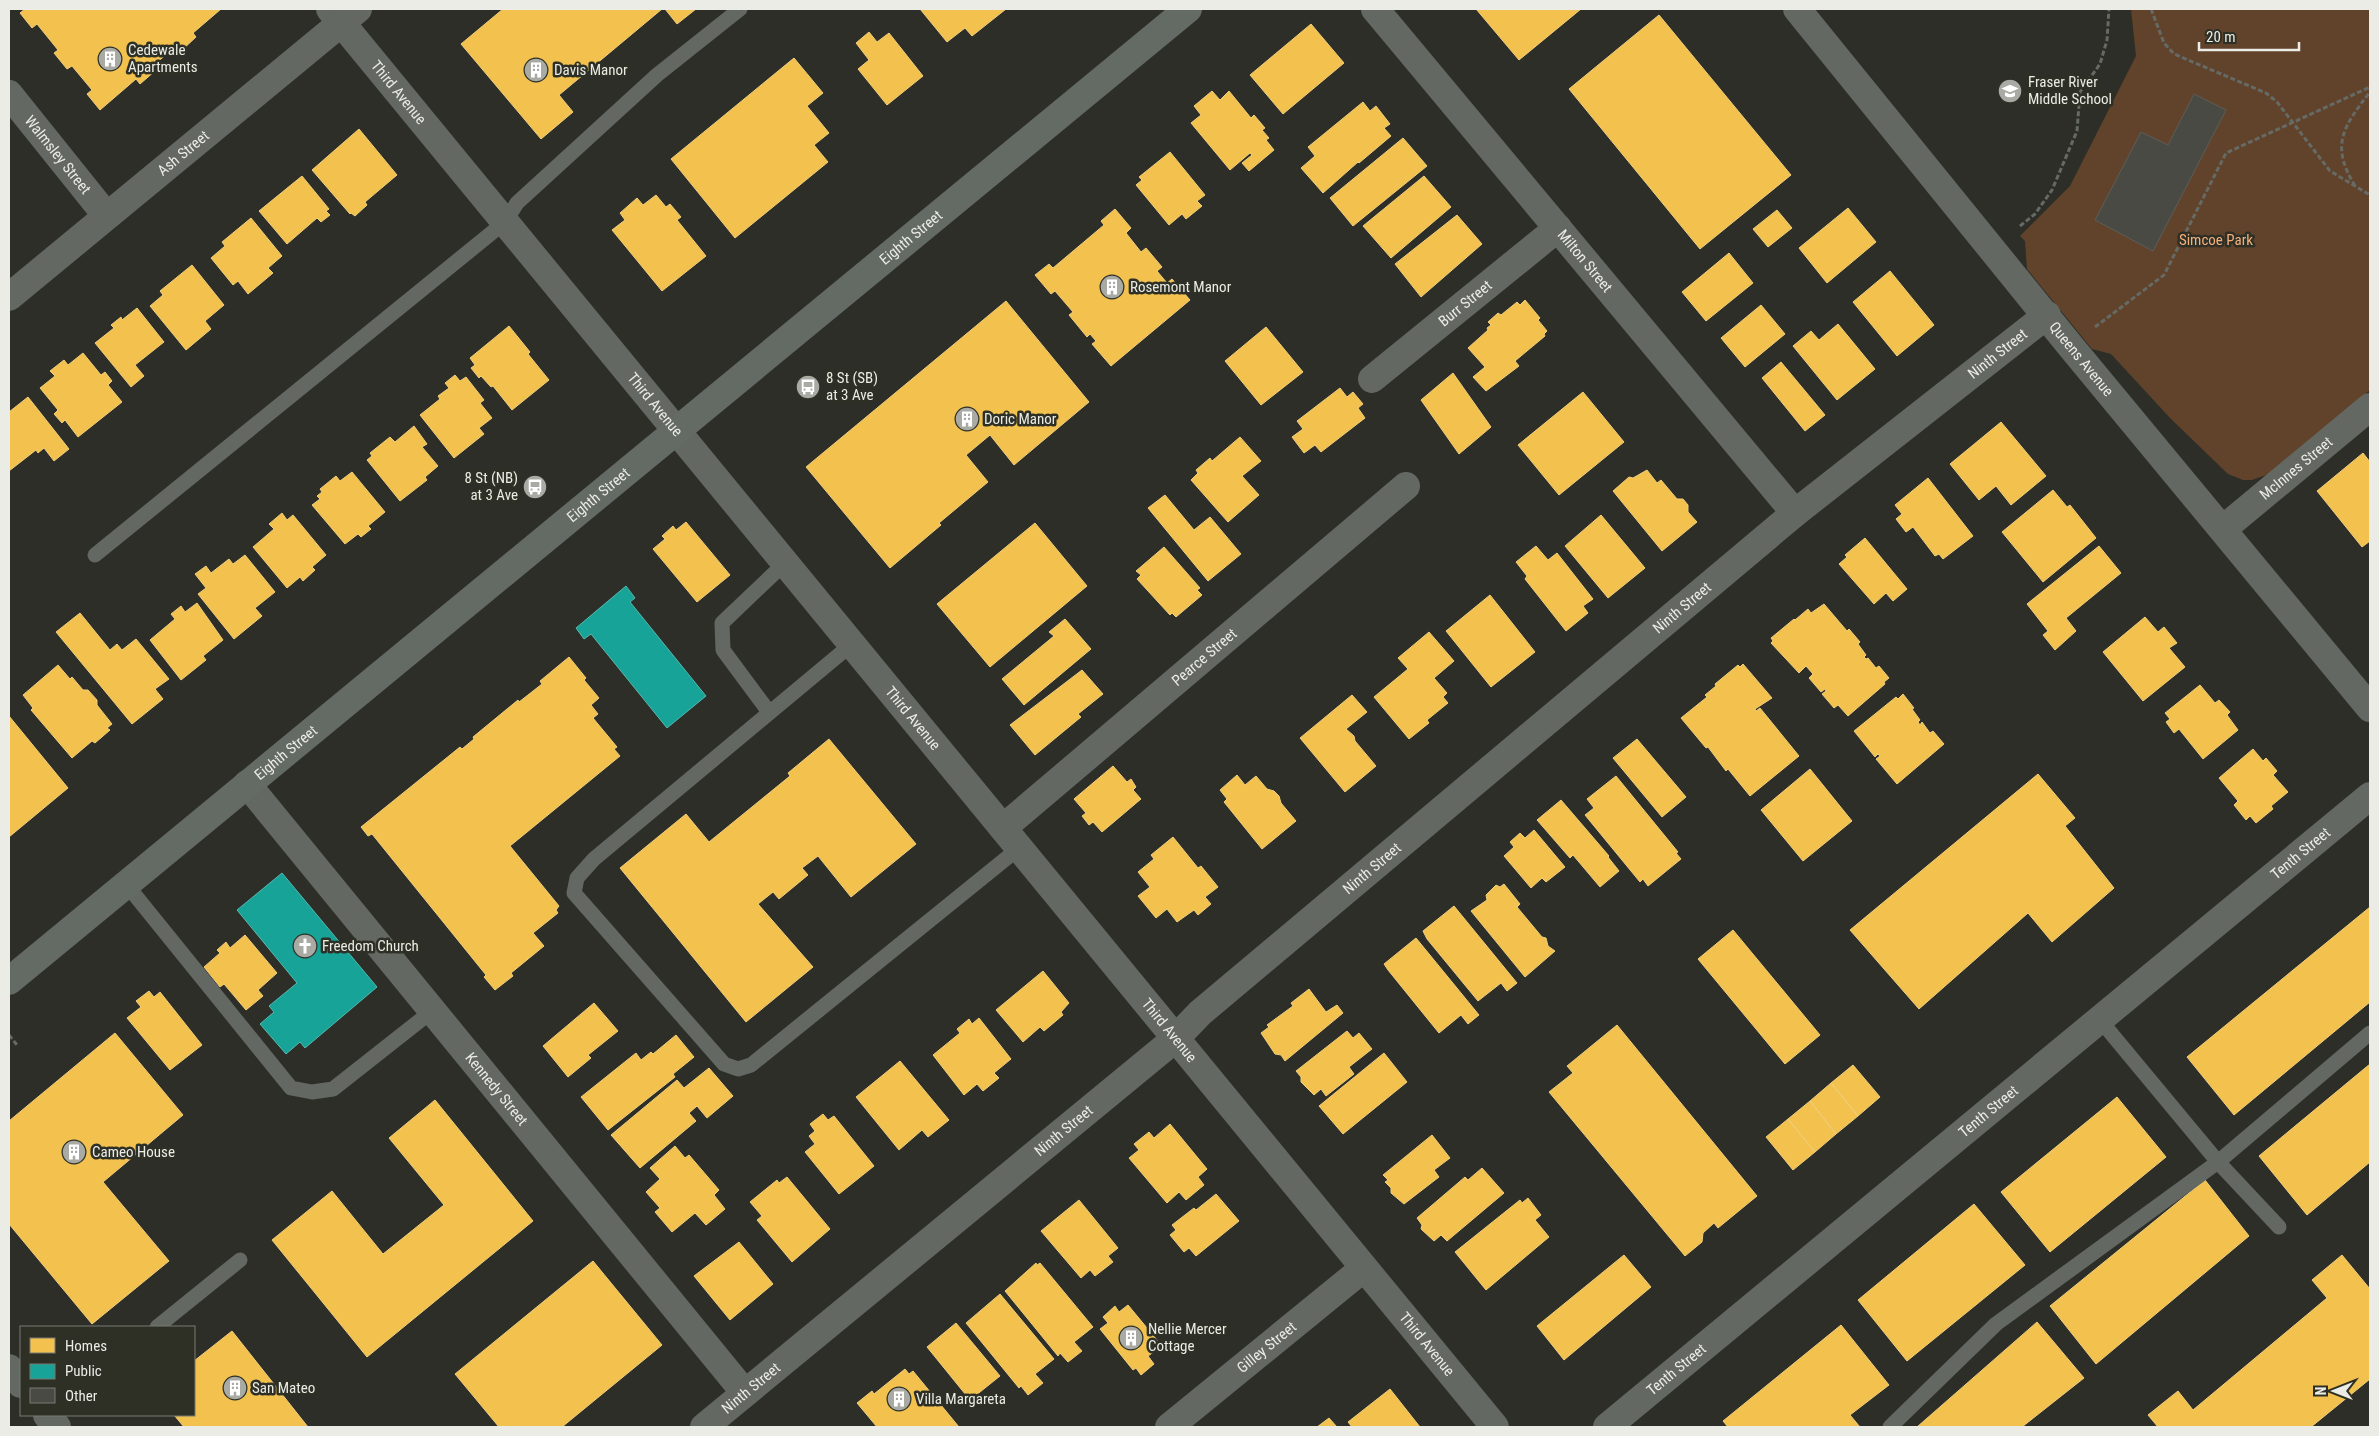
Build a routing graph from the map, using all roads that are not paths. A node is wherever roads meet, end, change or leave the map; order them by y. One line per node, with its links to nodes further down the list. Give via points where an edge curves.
1 (740, 9): 8 (lane, via 650,82 516,203)
2 (1188, 9): 14 (street, Eighth Street)
3 (1375, 9): 9 (street, Milton Street)
4 (1797, 9): 11 (street, Queens Avenue)
5 (343, 13): 7 (street, Ash Street); 8 (street, Third Avenue)
6 (9, 94): 7 (street, Walmsley Street)
7 (106, 215): 10 (street, Ash Street)
8 (505, 222): 14 (street, Third Avenue); 18 (lane)
9 (1558, 228): 12 (street, Burr Street); 16 (street, Milton Street)
10 (9, 297)
11 (2047, 315): 16 (street, Ninth Street); 17 (street, Queens Avenue)
12 (1372, 379)
13 (2370, 408): 17 (street, McInnes Street)
14 (676, 431): 19 (street, Third Avenue); 23 (street, Eighth Street)
15 (1406, 486): 25 (street, Pearce Street)
16 (1795, 514): 31 (street, Ninth Street, via 1204,1010)
17 (2223, 529): 21 (street, Queens Avenue)
18 (95, 555)
19 (785, 563): 20 (street, Third Avenue); 22 (lane, via 722,623 723,650)
20 (852, 644): 22 (lane); 25 (street, Third Avenue)
21 (2370, 708)
22 (769, 712): 25 (lane, via 594,858 577,878 574,893 724,1064 738,1069 751,1065)
23 (246, 784): 26 (street, Eighth Street); 28 (street, Kennedy Street)
24 (2370, 796): 29 (street, Tenth Street)
25 (1011, 838): 31 (street, Third Avenue)
26 (126, 884): 27 (street, Eighth Street); 28 (lane, via 290,1088 312,1092 333,1089)
27 (9, 981)
28 (432, 1011): 39 (street, Kennedy Street)
29 (2100, 1020): 32 (lane); 43 (street, Tenth Street)
30 (2370, 1033): 32 (lane)
31 (1174, 1040): 35 (street, Third Avenue); 39 (street, Ninth Street)
32 (2218, 1162): 33 (lane); 44 (lane, via 1996,1324)
33 (2279, 1227)
34 (240, 1260): 36 (lane)
35 (1364, 1268): 41 (street, Gilley Street); 42 (street, Third Avenue)
36 (158, 1326)
37 (9, 1368): 38 (street)
38 (20, 1383)
39 (745, 1393): 40 (street, Ninth Street)
40 (704, 1427)
41 (1169, 1427)
42 (1494, 1427)
43 (1607, 1427)
44 (1890, 1427)

